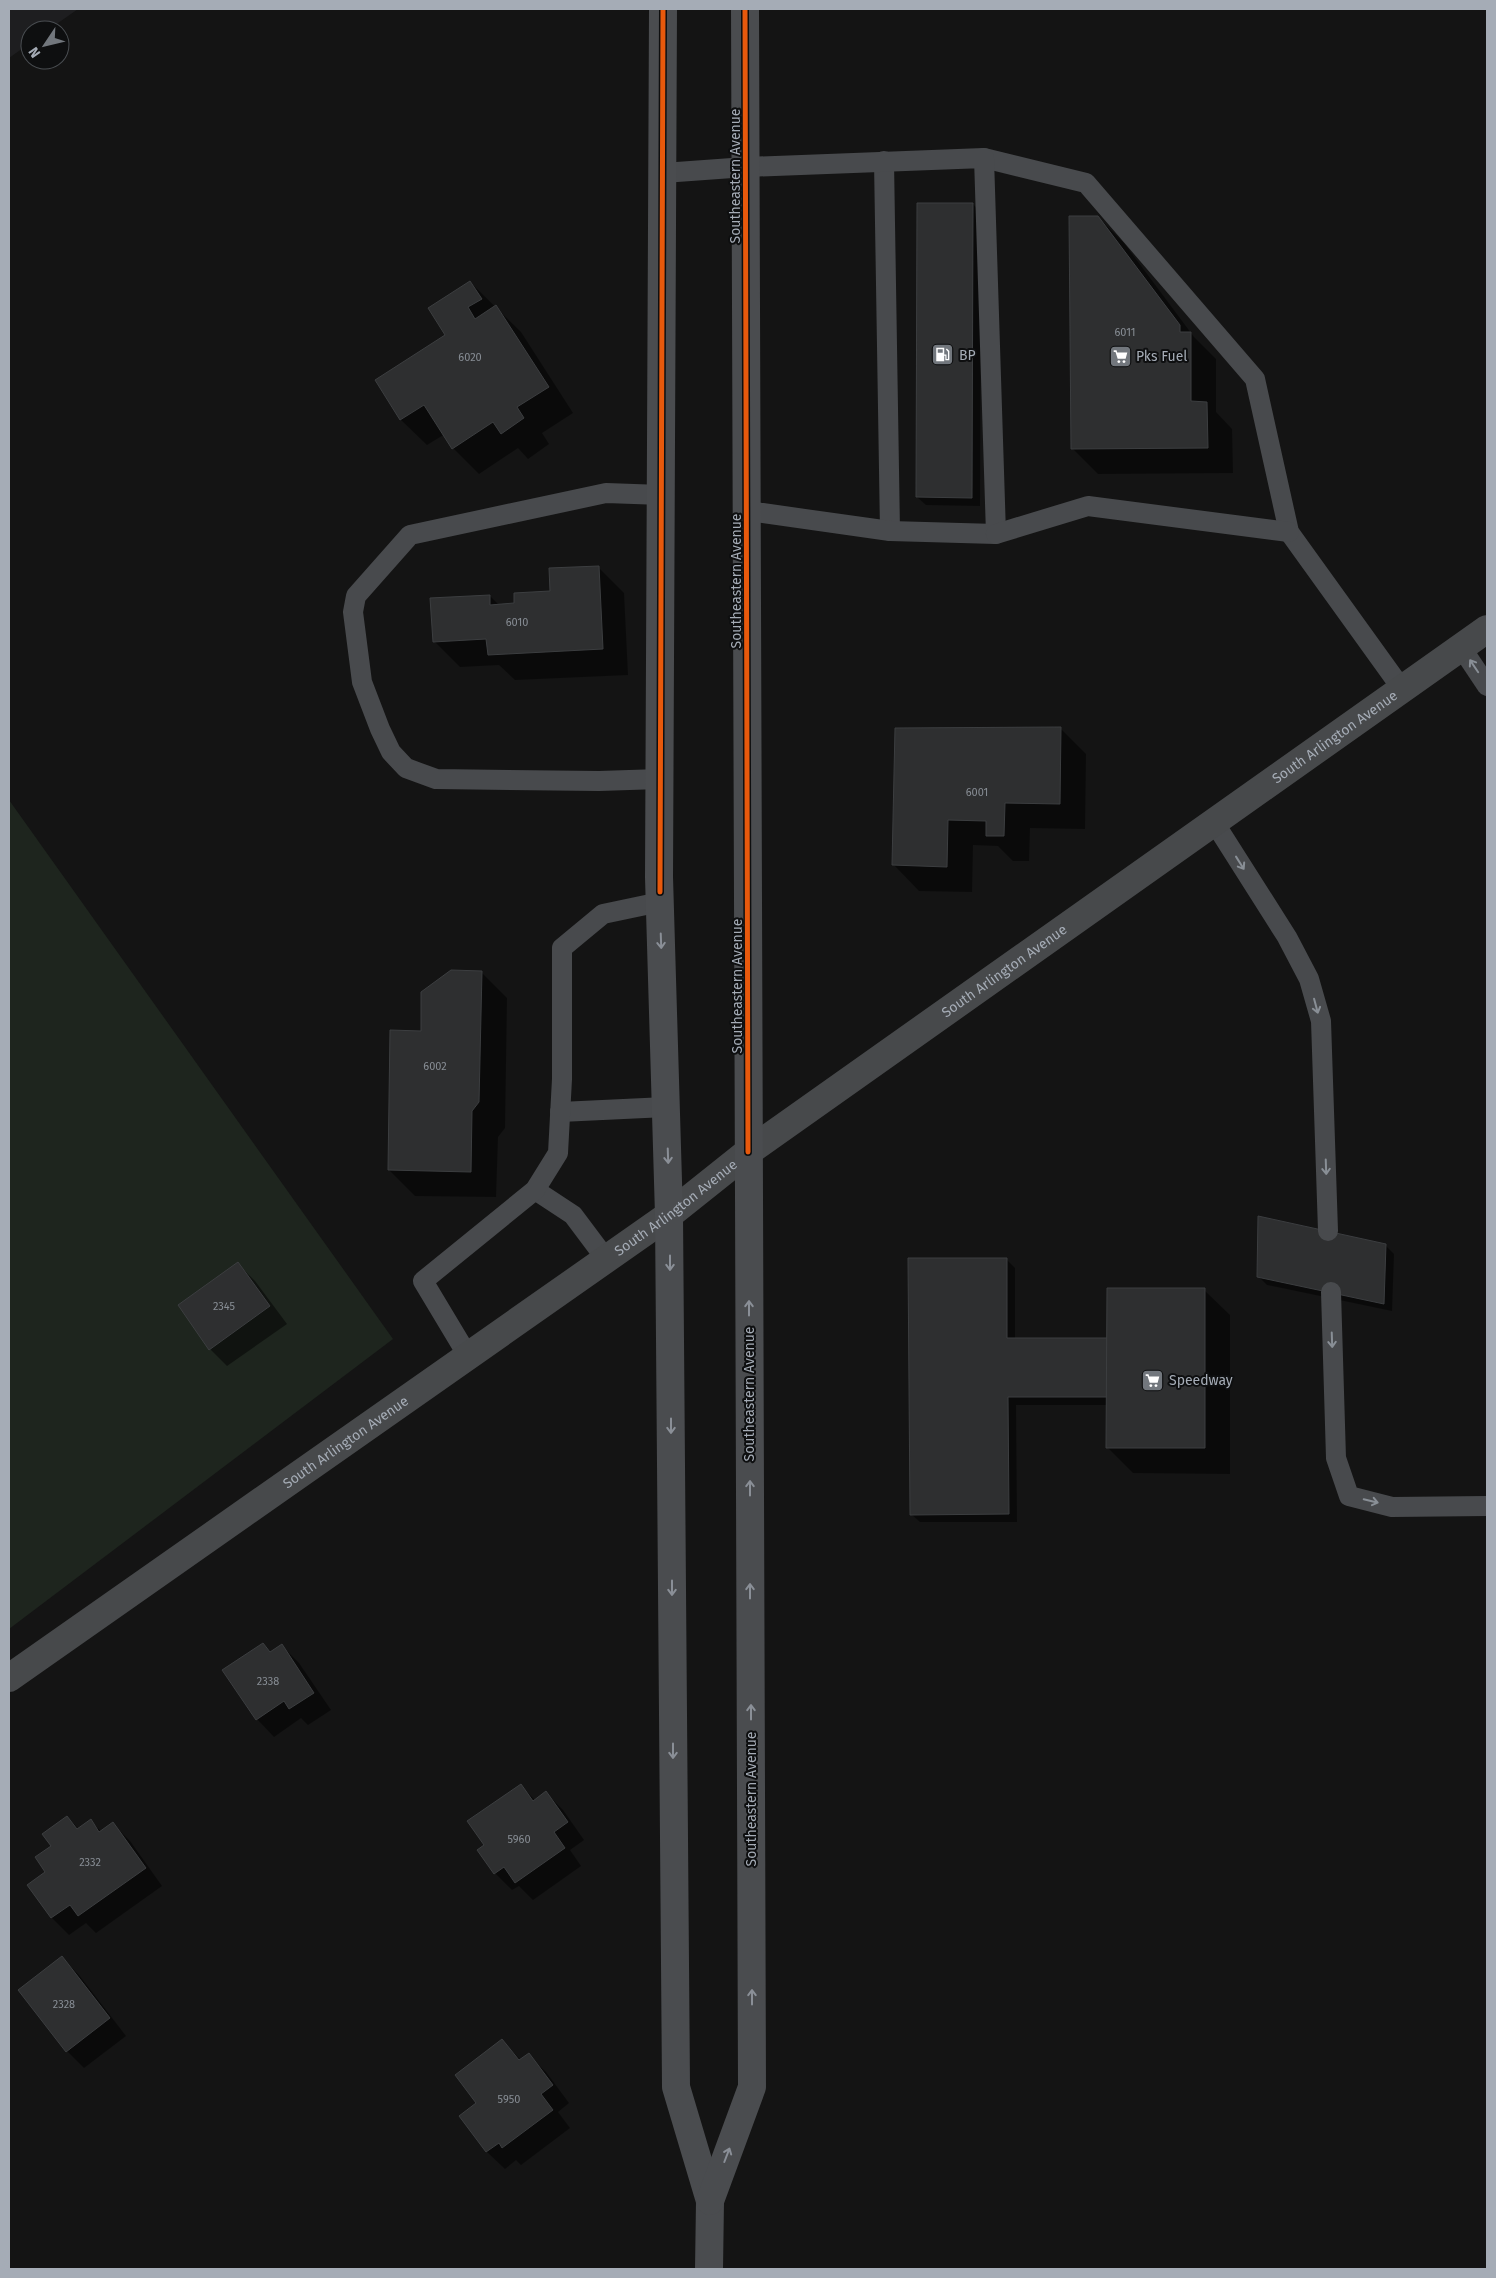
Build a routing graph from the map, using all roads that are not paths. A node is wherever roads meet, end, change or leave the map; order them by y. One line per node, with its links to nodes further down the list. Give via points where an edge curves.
1 (663, 9): 6 (main road, Southeastern Avenue)
2 (745, 9): 5 (main road, Southeastern Avenue)
3 (984, 158): 4 (lane); 10 (lane, via 1086,183 1255,379); 11 (lane)
4 (884, 161): 5 (lane); 9 (lane)
5 (746, 167): 6 (lane); 8 (main road, Southeastern Avenue)
6 (662, 173): 7 (main road, Southeastern Avenue)
7 (662, 495): 16 (main road, Southeastern Avenue); 16 (lane, via 606,493 410,535 356,596 353,612 362,682 391,752 406,768 436,779)
8 (748, 511): 9 (lane); 21 (main road, Southeastern Avenue)
9 (890, 531): 11 (lane)
10 (1289, 532): 11 (lane, via 1088,506); 15 (lane)
11 (996, 534)
12 (1487, 629): 13 (main road, South Arlington Avenue)
13 (1461, 647): 14 (lane, one-way to 13); 15 (main road, South Arlington Avenue)
14 (1487, 686)
15 (1402, 689): 17 (main road, South Arlington Avenue)
16 (660, 779): 18 (main road, Southeastern Avenue)
17 (1214, 822): 21 (main road, South Arlington Avenue); 24 (lane, one-way to 24, via 1287,937 1309,979 1321,1021)
18 (660, 902): 19 (main road, Southeastern Avenue, one-way to 19); 20 (lane, via 603,914 562,948)
19 (666, 1107): 20 (lane); 23 (main road, Southeastern Avenue, one-way to 23)
20 (560, 1112): 22 (lane, via 558,1153)
21 (748, 1152): 23 (main road, South Arlington Avenue); 30 (main road, Southeastern Avenue, one-way to 21, via 752,2087)
22 (535, 1190): 25 (lane, via 573,1215); 27 (lane, via 422,1281)
23 (669, 1215): 25 (main road, South Arlington Avenue); 30 (main road, Southeastern Avenue, one-way to 30, via 676,2087)
24 (1328, 1231)
25 (606, 1259): 27 (main road, South Arlington Avenue)
26 (1331, 1292): 28 (lane, one-way to 28, via 1336,1458 1349,1496 1392,1507)
27 (468, 1356): 29 (main road, South Arlington Avenue)
28 (1487, 1506)
29 (9, 1678)
30 (710, 2201): 31 (main road, Southeastern Avenue)
31 (709, 2269)

